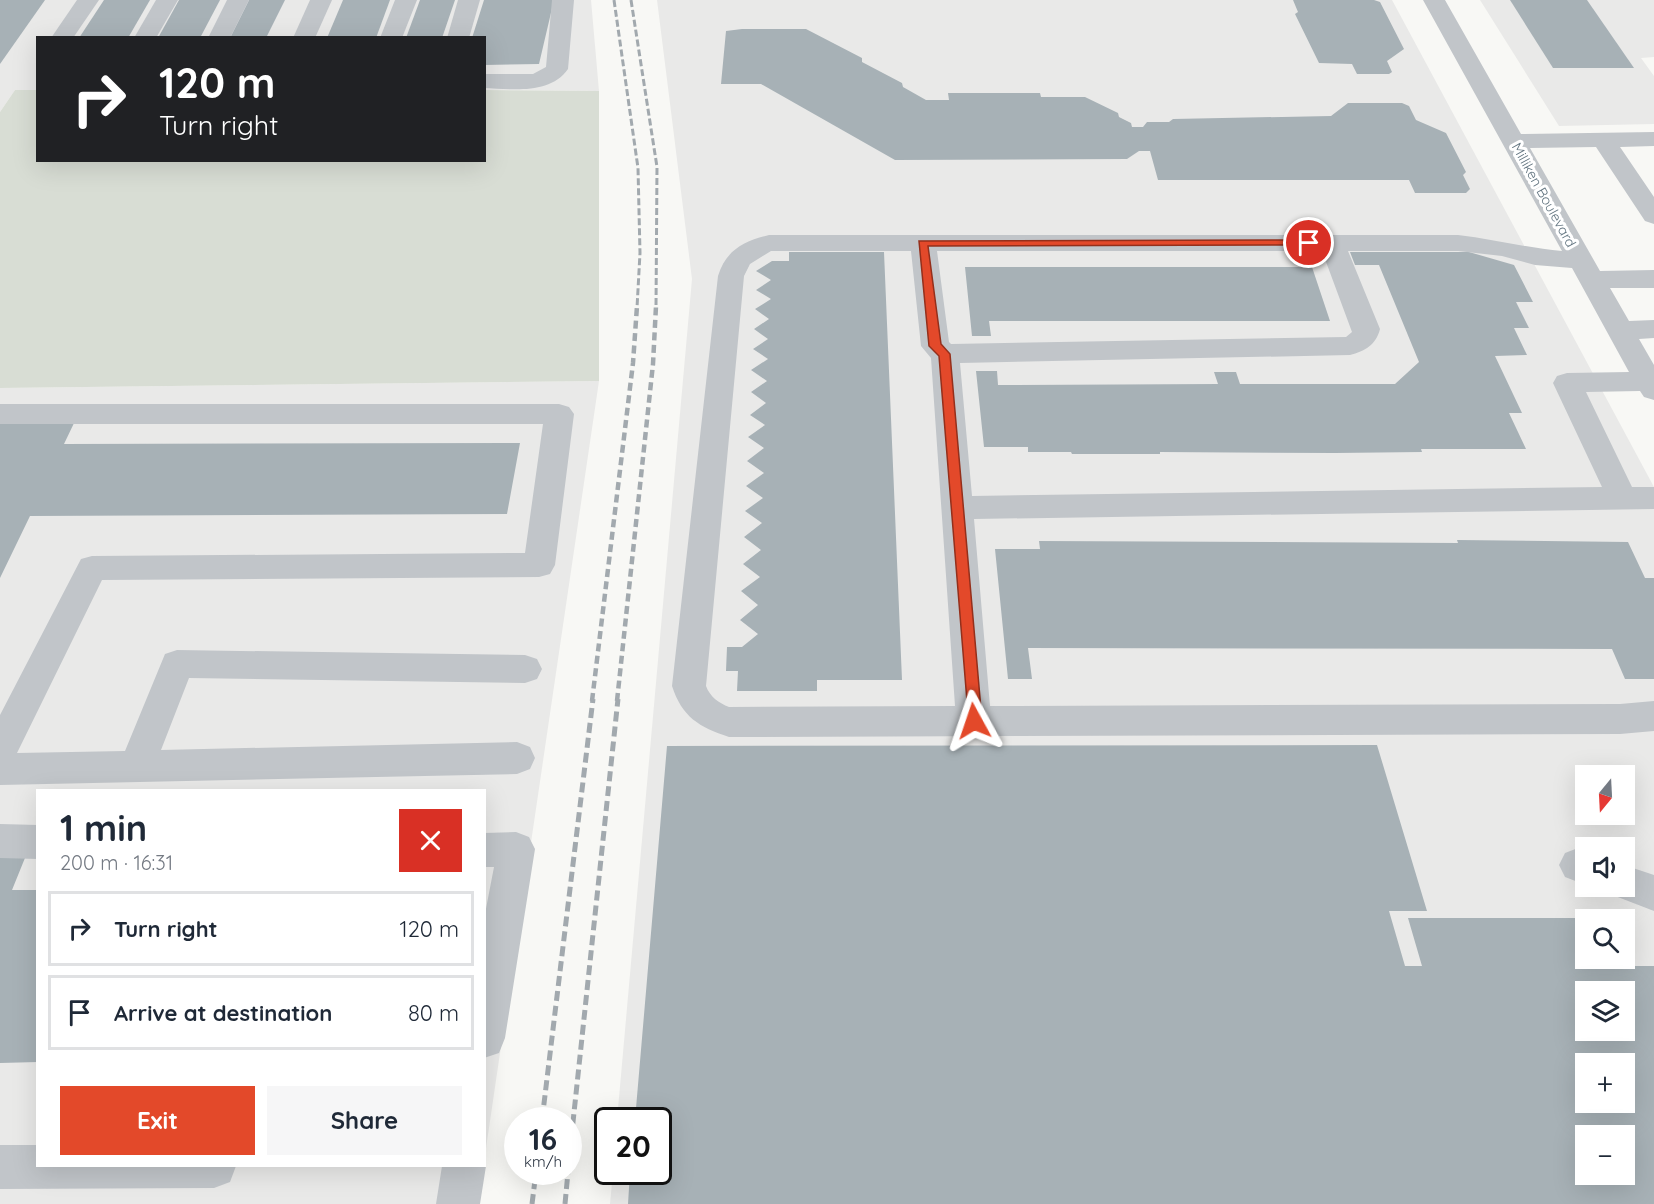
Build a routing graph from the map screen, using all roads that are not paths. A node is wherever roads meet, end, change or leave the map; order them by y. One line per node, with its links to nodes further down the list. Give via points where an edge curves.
1 (88, 0): 9 (street)
2 (167, 0): 10 (street)
3 (238, 0): 11 (street)
4 (321, 0): 12 (street)
5 (406, 0): 13 (street)
6 (469, 0): 14 (street)
7 (563, 0): 15 (street, via 557,69 552,75 531,81)
8 (1434, 0): 18 (street, Milliken Boulevard)
9 (63, 36)
10 (146, 36)
11 (220, 36)
12 (305, 36)
13 (393, 36)
14 (459, 36)
15 (486, 81)
16 (1603, 139): 17 (street); 18 (street); 19 (street)
17 (1654, 139)
18 (1514, 141): 22 (street, Milliken Boulevard)
19 (1654, 216)
20 (922, 243): 21 (street); 26 (street, via 935,346); 34 (street, via 769,243 750,248 733,268 689,686 694,703 711,717 729,722)
21 (1332, 243): 22 (street, via 1458,243 1503,248); 26 (street, via 1366,328 1359,342 1350,346)
22 (1586, 270): 23 (street); 25 (street, Milliken Boulevard)
23 (1654, 279)
24 (1654, 329): 25 (street)
25 (1620, 330): 27 (street, Milliken Boulevard)
26 (945, 354): 31 (street)
27 (1651, 385): 30 (street, via 1567,383)
28 (0, 414): 35 (street, via 559,414 539,565 92,568)
29 (1654, 498): 30 (street)
30 (1623, 500): 31 (street)
31 (957, 508): 34 (street)
32 (525, 669): 37 (street, via 177,664)
33 (1654, 716): 34 (street)
34 (974, 721)
35 (0, 750)
36 (517, 758): 37 (street)
37 (137, 766): 38 (street)
38 (0, 768)
39 (0, 841): 40 (street)
40 (36, 842)
41 (486, 850): 44 (street, via 516,849)
42 (1635, 886): 43 (street)
43 (1654, 893)
44 (486, 1026)
45 (0, 1167): 46 (street)
46 (36, 1167)
47 (464, 1167): 48 (street)
48 (458, 1204)

